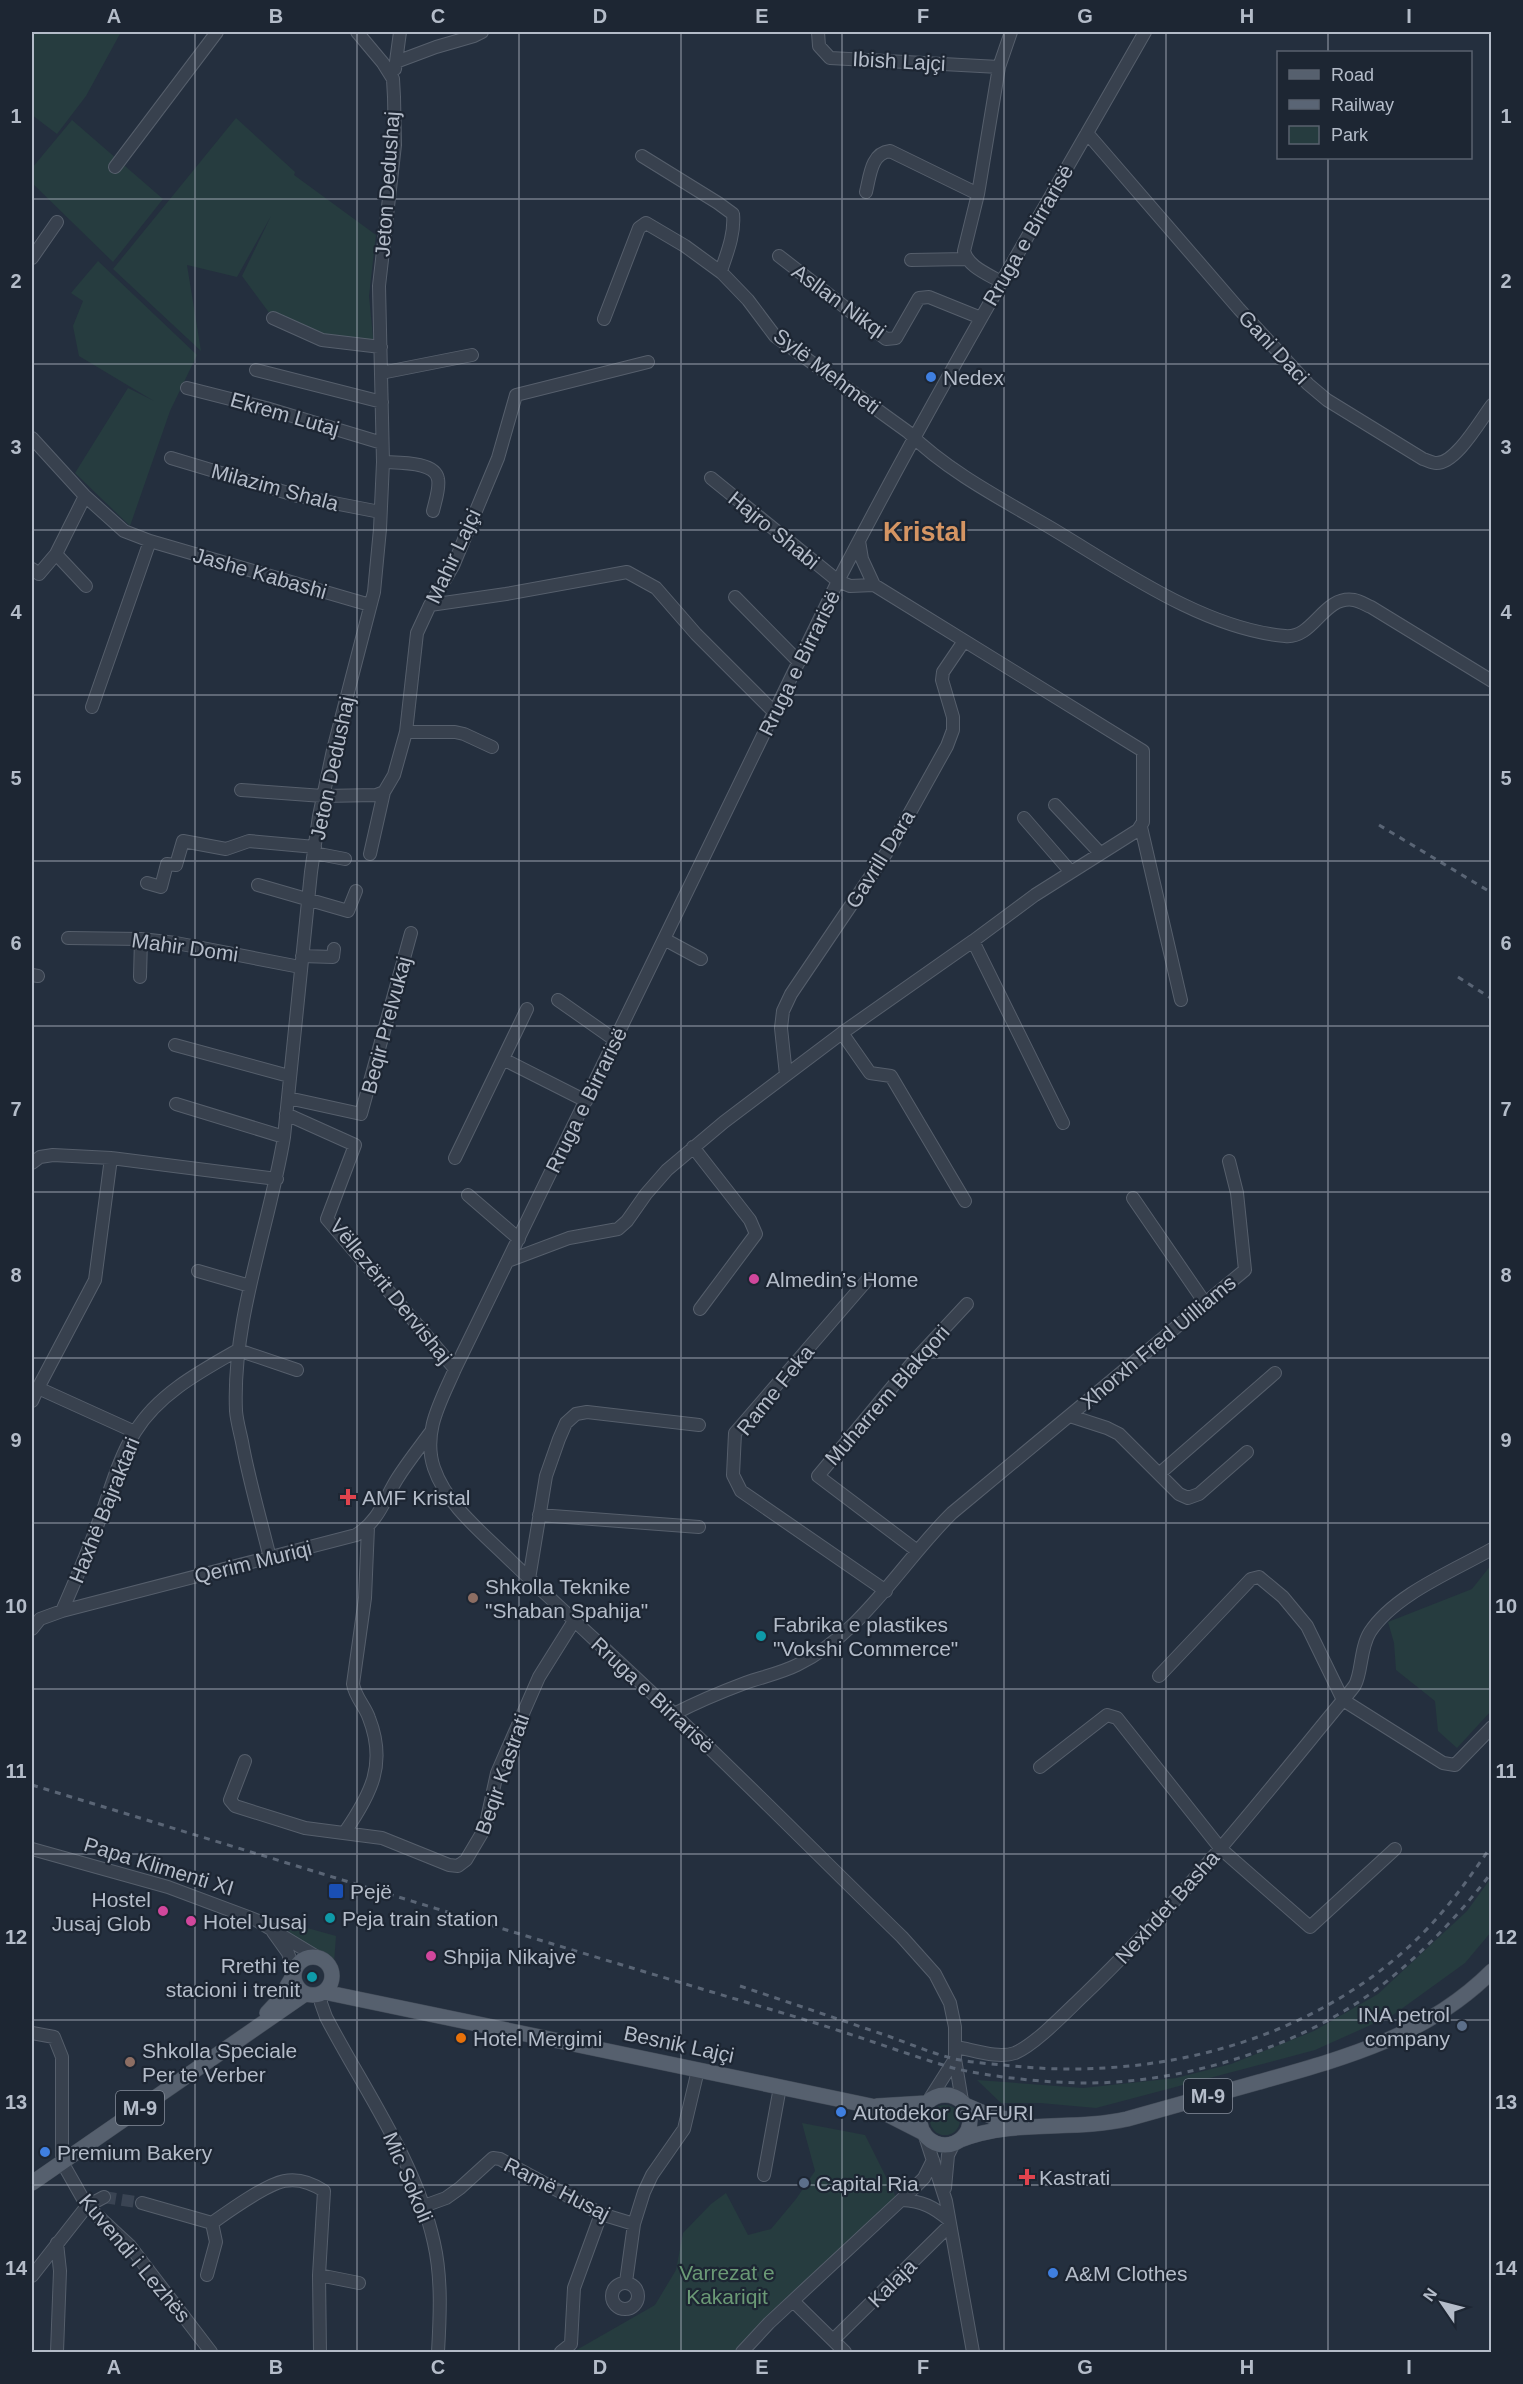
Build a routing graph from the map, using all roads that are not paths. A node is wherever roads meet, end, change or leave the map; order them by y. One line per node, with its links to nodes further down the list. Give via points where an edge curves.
1 (217, 32): 13 (street)
2 (357, 32): 10 (street)
3 (400, 32): 8 (street, Jeton Dedushaj)
4 (482, 32): 8 (street)
5 (818, 32): 9 (street, Ibish Lajçi, via 819,46 830,58)
6 (1011, 32): 9 (street)
7 (1145, 32): 11 (street, Rruga e Birrarisë)
8 (396, 62): 10 (street, Jeton Dedushaj)
9 (999, 67): 15 (street)
10 (393, 79): 26 (street, Jeton Dedushaj, via 395,145 379,286)
11 (1087, 133): 22 (street, Rruga e Birrarisë); 33 (street, Gani Daci, via 1239,309 1327,400 1435,464 1454,455)
12 (642, 156): 21 (street, via 733,214 730,246)
13 (115, 167)
14 (866, 192): 15 (street, via 876,156 890,151)
15 (978, 194): 19 (street, via 964,251)
16 (57, 222): 18 (street)
17 (779, 256): 24 (street, Asllan Nikqi, via 886,339 896,338 919,298 929,297)
18 (32, 258)
19 (966, 259): 20 (street); 22 (street)
20 (911, 260)
21 (721, 271): 25 (street, Sylë Mehmeti, via 685,246 641,224); 35 (street, Sylë Mehmeti, via 775,336)
22 (1001, 282): 24 (street, Rruga e Birrarisë)
23 (273, 318): 26 (street, via 322,340)
24 (981, 318): 35 (street, Rruga e Birrarisë)
25 (604, 319)
26 (381, 347): 30 (street, Jeton Dedushaj)
27 (472, 355): 30 (street)
28 (648, 362): 52 (street, Mahir Lajçi, via 516,395 498,458 453,566)
29 (256, 370): 32 (street)
30 (381, 373): 32 (street, Jeton Dedushaj)
31 (187, 388): 36 (street, Ekrem Lutaj)
32 (382, 402): 36 (street, Jeton Dedushaj)
33 (1491, 405)
34 (32, 438): 40 (street, Jashe Kabashi)
35 (914, 438): 44 (street, Rruga e Birrarisë); 55 (street, Sylë Mehmeti, via 927,451 1015,507 1200,612 1265,633 1298,636 1335,604 1353,600 1371,607)
36 (382, 443): 38 (street, Jeton Dedushaj)
37 (171, 458): 42 (street, Milazim Shala, via 298,496)
38 (383, 462): 41 (street, via 434,470 438,478); 42 (street, Jeton Dedushaj)
39 (711, 478): 47 (street, Hajro Shabi)
40 (86, 496): 43 (street, Jashe Kabashi, via 124,531); 45 (street)
41 (433, 511)
42 (380, 512): 51 (street, Jeton Dedushaj)
43 (150, 541): 51 (street, Jashe Kabashi); 56 (street)
44 (859, 541): 47 (street, Rruga e Birrarisë); 48 (street)
45 (56, 554): 46 (street, via 39,574); 49 (street)
46 (32, 569)
47 (838, 581): 48 (street, via 850,586); 54 (street, Rruga e Birrarisë)
48 (874, 585): 53 (street)
49 (86, 586)
50 (735, 597): 54 (street)
51 (370, 605): 62 (street, Jeton Dedushaj)
52 (430, 605): 57 (street, via 627,572 656,588); 58 (street, Mahir Lajçi, via 417,633)
53 (964, 641): 65 (street, via 1143,751); 91 (street, Gavrill Dara, via 943,672 953,717 947,746 893,843 783,1011)
54 (800, 662): 57 (street, Rruga e Birrarisë)
55 (1491, 681)
56 (92, 707)
57 (775, 713): 78 (street, Rruga e Birrarisë)
58 (406, 732): 59 (street, via 455,732); 61 (street, Mahir Lajçi, via 394,775)
59 (492, 747)
60 (241, 790): 62 (street)
61 (384, 792): 62 (street); 68 (street, Mahir Lajçi)
62 (323, 796): 66 (street, Jeton Dedushaj)
63 (1054, 805): 67 (street)
64 (1024, 818): 70 (street)
65 (1142, 827): 67 (street); 84 (street)
66 (314, 850): 69 (street); 71 (street, via 249,841 226,849 183,841 176,865 167,864 161,887); 74 (street, Jeton Dedushaj)
67 (1100, 853): 70 (street)
68 (370, 854)
69 (345, 859)
70 (1070, 871): 79 (street)
71 (147, 883)
72 (258, 885): 74 (street)
73 (356, 891): 74 (street, via 348,911)
74 (308, 899): 82 (street, Jeton Dedushaj)
75 (411, 933): 93 (street, Beqir Prelvukaj, via 361,1114)
76 (68, 938): 77 (street, Mahir Domi)
77 (141, 939): 82 (street, Mahir Domi); 83 (street)
78 (664, 939): 81 (street); 88 (street, Rruga e Birrarisë)
79 (973, 941): 87 (street); 97 (street)
80 (334, 949): 82 (street, Mahir Domi, via 333,957)
81 (701, 959)
82 (301, 961): 92 (street, Jeton Dedushaj)
83 (140, 977)
84 (1181, 999)
85 (558, 1000): 88 (street)
86 (527, 1009): 90 (street)
87 (842, 1033): 91 (street); 107 (street, via 870,1073 891,1076)
88 (615, 1040): 94 (street, Rruga e Birrarisë)
89 (175, 1045): 92 (street)
90 (502, 1059): 94 (street); 101 (street)
91 (786, 1075): 99 (street)
92 (289, 1076): 93 (street, Jeton Dedushaj)
93 (288, 1098): 96 (street, Jeton Dedushaj)
94 (586, 1101): 108 (street, Rruga e Birrarisë)
95 (176, 1104): 98 (street)
96 (286, 1114): 98 (street, Jeton Dedushaj); 117 (street, Vëllezërit Dervishaj, via 356,1145 327,1219)
97 (1063, 1123)
98 (284, 1137): 104 (street, Jeton Dedushaj)
99 (693, 1147): 109 (street, via 667,1170 618,1229 568,1238); 115 (street, via 750,1220 756,1234)
100 (111, 1158): 102 (street, via 53,1155); 104 (street); 120 (street, via 95,1280)
101 (455, 1158)
102 (32, 1159)
103 (1229, 1161): 113 (street, Xhorxh Fred Uilliams, via 1237,1193 1245,1270)
104 (276, 1179): 112 (street, Jeton Dedushaj)
105 (468, 1195): 108 (street)
106 (1133, 1198): 113 (street)
107 (965, 1202)
108 (519, 1239): 109 (street, Rruga e Birrarisë)
109 (508, 1261): 117 (street, Rruga e Birrarisë)
110 (198, 1271): 112 (street)
111 (868, 1279): 135 (street, Rame Feka, via 735,1433 733,1475 741,1491)
112 (250, 1287): 116 (street, Jeton Dedushaj)
113 (1205, 1303): 122 (street, Xhorxh Fred Uilliams)
114 (967, 1304): 132 (street, Muharrem Blakqori, via 818,1476)
115 (700, 1309)
116 (238, 1350): 118 (street); 124 (street, Haxhë Bajraktari, via 176,1388); 133 (street, Jeton Dedushaj, via 236,1412)
117 (455, 1369): 125 (street, Rruga e Birrarisë)
118 (297, 1370)
119 (1275, 1373): 127 (street)
120 (38, 1388): 121 (street); 124 (street)
121 (32, 1401)
122 (1070, 1416): 127 (street, Xhorxh Fred Uilliams, via 1119,1434); 132 (street, Xhorxh Fred Uilliams, via 952,1513)
123 (699, 1425): 128 (street, via 576,1414 566,1423 559,1439 546,1476)
124 (135, 1432): 136 (street, Haxhë Bajraktari)
125 (430, 1433): 129 (street); 134 (street, Rruga e Birrarisë, via 434,1468 449,1497)
126 (1247, 1452): 127 (street, Xhorxh Fred Uilliams, via 1188,1498)
127 (1159, 1474)
128 (539, 1515): 130 (street); 134 (street)
129 (368, 1527): 133 (street, Qerim Muriqi, via 345,1538); 145 (street, via 353,1684 369,1717 378,1763 368,1794)
130 (699, 1527)
131 (1491, 1549): 140 (street, Nexhdet Basha, via 1385,1614 1369,1634 1356,1684)
132 (916, 1550): 135 (street, Xhorxh Fred Uilliams)
133 (270, 1558): 136 (street, Qerim Muriqi)
134 (529, 1579): 137 (street, Rruga e Birrarisë)
135 (886, 1591): 141 (street, Xhorxh Fred Uilliams, via 823,1650 796,1666 705,1698)
136 (62, 1611): 138 (street, Qerim Muriqi, via 40,1619)
137 (574, 1621): 141 (street, Rruga e Birrarisë); 145 (street, Beqir Kastrati, via 539,1677 515,1728 497,1773 485,1828 466,1860 458,1866 449,1865 382,1838)
138 (32, 1629)
139 (1159, 1676): 140 (street, via 1251,1579 1259,1577 1283,1597 1307,1626)
140 (1343, 1700): 142 (street, via 1443,1763 1455,1765); 147 (street, Nexhdet Basha)
141 (674, 1714): 158 (street, Rruga e Birrarisë, via 935,1974 950,2003)
142 (1491, 1726)
143 (245, 1761): 145 (street, Beqir Kastrati, via 230,1800 235,1806 305,1828)
144 (1040, 1767): 147 (street, via 1107,1715 1117,1718)
145 (345, 1832)
146 (32, 1849): 149 (street, Papa Klimenti XI, via 168,1887)
147 (1221, 1849): 148 (street, via 1310,1927); 158 (street, Nexhdet Basha, via 1110,1970 1024,2049 996,2055)
148 (1395, 1849)
149 (271, 1929): 150 (street, Papa Klimenti XI); 153 (street, Papa Klimenti XI, via 288,1953)
150 (317, 1957): 151 (main road, Papa Klimenti XI / M-9); 153 (main road, M-9, via 301,1961)
151 (332, 1971): 154 (main road, via 331,1983); 155 (main road, Besnik Lajçi / M-9)
152 (1491, 1971): 164 (main road, M-9, via 1423,2024 1361,2053 1127,2119)
153 (294, 1974): 154 (main road, Papa Klimenti XI, via 297,1987); 157 (main road, M-9, via 279,2000)
154 (315, 1994): 155 (main road, Besnik Lajçi / M-9); 157 (main road, M-9); 176 (street, Mic Sokoli)
155 (372, 2001): 159 (main road, Besnik Lajçi / M-9)
156 (32, 2033): 168 (street, via 54,2037 62,2057)
157 (250, 2033): 168 (main road, M-9)
158 (956, 2053): 161 (street); 162 (street, Rruga e Birrarisë)
159 (698, 2070): 160 (main road, Besnik Lajçi / M-9); 180 (street, via 684,2129 648,2183)
160 (780, 2087): 163 (main road, Besnik Lajçi / M-9); 169 (street)
161 (928, 2101): 162 (main road, M-9, via 948,2095); 163 (main road, Besnik Lajçi / M-9); 165 (main road, via 920,2117)
162 (963, 2103): 164 (main road, M-9, via 1004,2119); 166 (main road, via 969,2110 970,2123)
163 (871, 2106): 165 (main road, Besnik Lajçi / M-9)
164 (1053, 2125): 166 (main road, M-9, via 1006,2129)
165 (924, 2134): 166 (main road, M-9, via 942,2145); 167 (street)
166 (957, 2142): 173 (street, via 948,2155)
167 (933, 2160): 172 (street, via 924,2178); 173 (street)
168 (62, 2162): 170 (main road, M-9); 175 (street, Kuvendi i Lezhës)
169 (764, 2175)
170 (32, 2183)
171 (104, 2197): 175 (street)
172 (902, 2200): 179 (street, via 928,2205); 187 (street)
173 (946, 2201): 179 (street)
174 (142, 2203): 178 (street)
175 (87, 2206): 181 (street); 190 (street, Kuvendi i Lezhës, via 130,2246)
176 (424, 2206): 177 (street, Ramë Husaj, via 446,2198 492,2158); 192 (street, Mic Sokoli, via 435,2245)
177 (601, 2214): 180 (street, Ramë Husaj); 193 (street, via 574,2288 571,2344)
178 (212, 2223): 182 (street, via 216,2242); 183 (street, via 284,2181 314,2184 324,2191)
179 (950, 2223): 188 (street, Kalaja); 196 (street)
180 (634, 2224): 185 (street)
181 (57, 2243): 184 (street); 189 (street)
182 (207, 2275)
183 (319, 2275): 186 (street); 191 (street)
184 (32, 2276)
185 (626, 2282)
186 (359, 2283)
187 (792, 2301): 188 (street); 194 (street)
188 (833, 2340): 195 (street)
189 (57, 2352)
190 (211, 2352)
191 (320, 2352)
192 (438, 2352)
193 (561, 2352)
194 (742, 2352)
195 (845, 2352)
196 (973, 2352)

